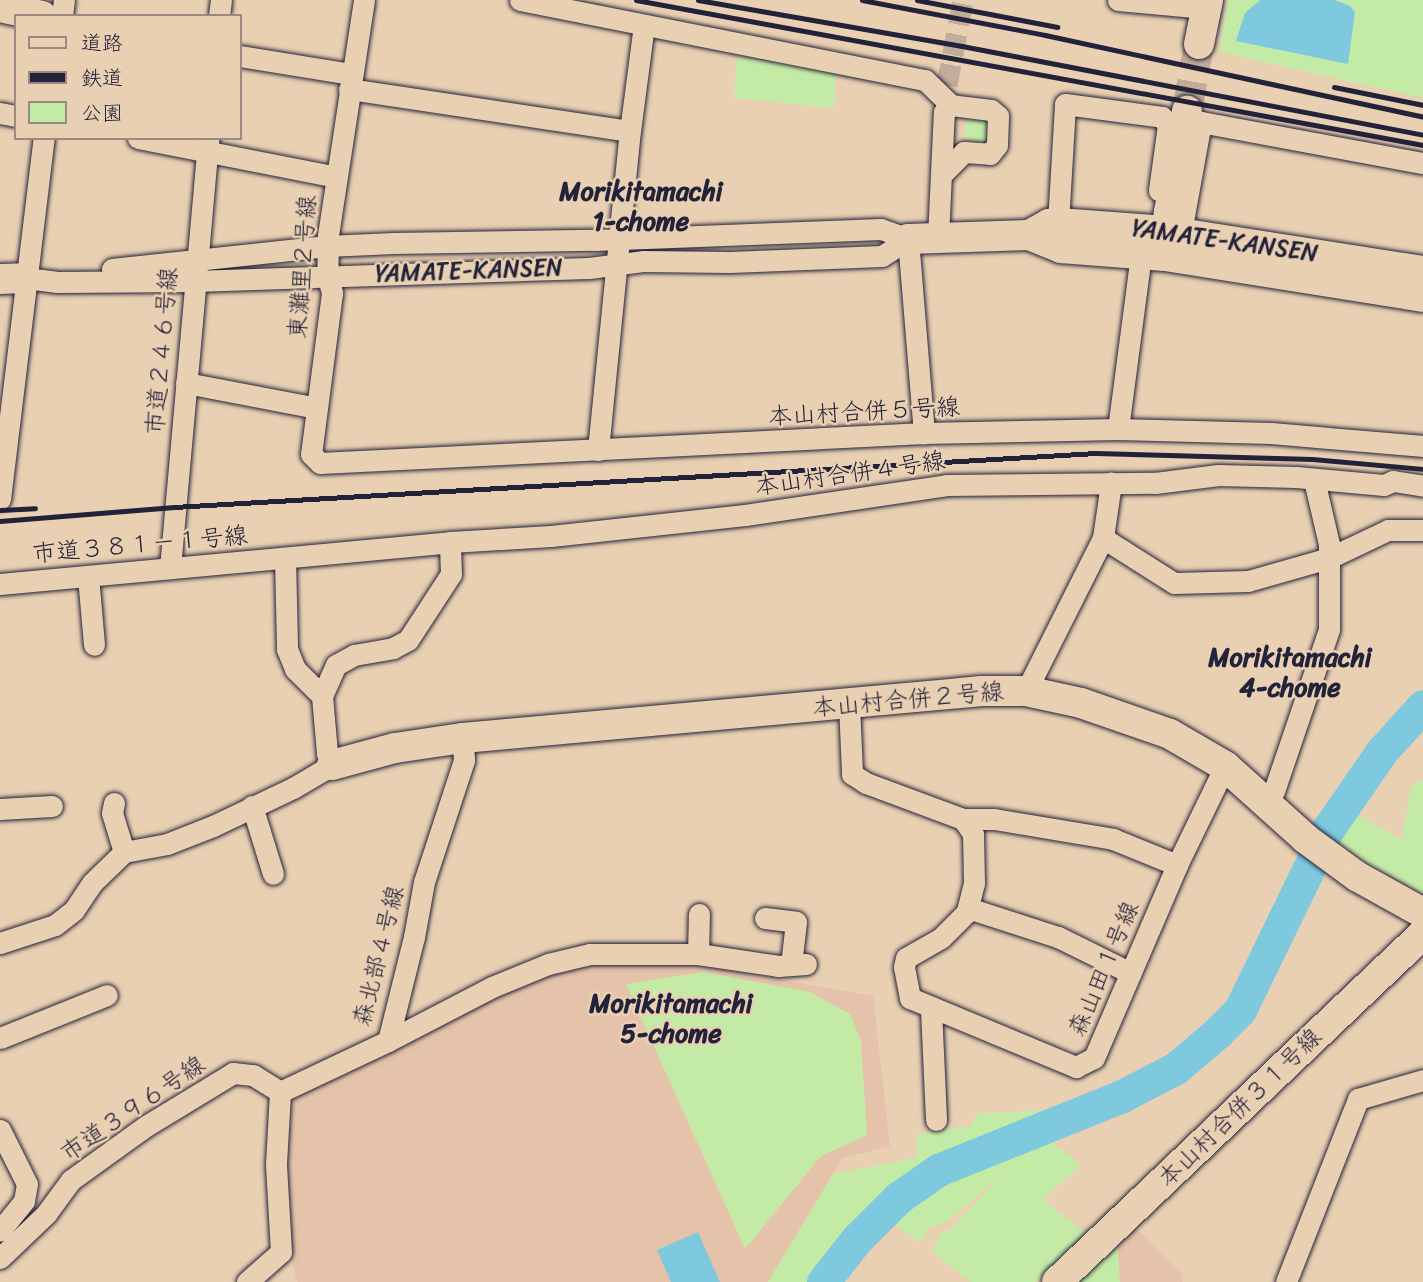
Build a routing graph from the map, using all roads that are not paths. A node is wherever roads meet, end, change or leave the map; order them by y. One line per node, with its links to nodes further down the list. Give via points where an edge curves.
1 (364, 0): 10 (street, 東灘里２号線)
2 (520, 0): 7 (street)
3 (1118, 0): 4 (street)
4 (1207, 4): 8 (street)
5 (0, 8): 6 (street)
6 (32, 14)
7 (644, 25): 11 (street, via 925,80); 13 (street)
8 (1199, 44)
9 (242, 56): 10 (street)
10 (350, 82): 13 (street); 19 (street, 東灘里２号線)
11 (951, 105): 18 (street, via 944,112); 18 (street, via 991,110 999,116 997,145 990,154 964,152)
12 (1183, 117): 17 (street); 20 (street, via 1065,104); 25 (street)
13 (630, 131): 23 (street)
14 (44, 140): 31 (street)
15 (161, 140): 16 (street)
16 (207, 144): 19 (street); 28 (street, 市道２４６号線)
17 (1423, 163)
18 (942, 174): 22 (street)
19 (336, 177): 26 (street, 東灘里２号線)
20 (1058, 223): 21 (street, YAMATE-KANSEN); 25 (street, YAMATE-KANSEN)
21 (1029, 235): 22 (street, YAMATE-KANSEN); 25 (street, YAMATE-KANSEN, via 1061,248)
22 (938, 237): 24 (street, YAMATE-KANSEN)
23 (620, 239): 24 (street, YAMATE-KANSEN, via 881,229); 26 (street, YAMATE-KANSEN); 27 (street)
24 (908, 239): 27 (street, YAMATE-KANSEN, via 882,256); 36 (street)
25 (1161, 240): 29 (street, YAMATE-KANSEN); 32 (street, YAMATE-KANSEN); 35 (street)
26 (327, 246): 28 (street, YAMATE-KANSEN); 30 (street, 東灘里２号線)
27 (617, 263): 30 (street, YAMATE-KANSEN, via 589,268); 38 (street)
28 (195, 271): 30 (street, YAMATE-KANSEN); 31 (street, YAMATE-KANSEN, via 56,282); 33 (street, 市道２４６号線)
29 (1423, 271)
30 (327, 275): 34 (street, 東灘里２号線, via 332,293)
31 (13, 278): 43 (street)
32 (1423, 297)
33 (186, 383): 34 (street); 49 (street, 市道２４６号線)
34 (317, 408): 39 (street, 東灘里２号線)
35 (1118, 429): 36 (street, 本山村合併５号線); 37 (street, 本山村合併５号線, via 1271,433)
36 (924, 433): 38 (street, 本山村合併５号線)
37 (1423, 446)
38 (598, 450): 39 (street, 本山村合併５号線, via 320,463)
39 (311, 454)
40 (1314, 480): 41 (street, 本山村合併４号線, via 1218,475 1155,484); 42 (street, 本山村合併４号線); 48 (street)
41 (1111, 483): 45 (street); 46 (street, 本山村合併４号線, via 947,485 745,515 551,537)
42 (1423, 486)
43 (0, 499)
44 (1423, 530): 48 (street, via 1388,530)
45 (1103, 538): 48 (street, via 1174,583 1248,581); 53 (street)
46 (450, 542): 47 (street, 本山村合併４号線); 54 (street, via 450,574 408,640 393,648 354,655 336,665)
47 (285, 558): 49 (street, 市道３８１－１号線); 54 (street, via 287,649 295,668)
48 (1329, 558): 59 (street, via 1329,629 1323,654 1274,790)
49 (170, 568): 50 (street, 市道３８１－１号線)
50 (88, 576): 51 (street, 市道３８１－１号線); 52 (street)
51 (0, 584)
52 (94, 645)
53 (1026, 691): 55 (street, 本山村合併２号線); 58 (street, 本山村合併２号線, via 1081,703 1170,734)
54 (322, 696): 57 (street)
55 (849, 705): 56 (street, 本山村合併２号線); 64 (street, via 852,774)
56 (463, 738): 57 (street, 本山村合併２号線, via 395,748); 79 (street, 森北部４号線, via 464,760 424,882)
57 (332, 765): 62 (street)
58 (1225, 766): 59 (street, 本山村合併２号線); 66 (street, 森山田１号線)
59 (1264, 800): 69 (street, 本山村合併２号線, via 1358,877)
60 (114, 803): 65 (street, via 112,813)
61 (52, 806): 63 (street)
62 (252, 806): 65 (street, via 167,844); 67 (street)
63 (0, 809)
64 (963, 819): 66 (street, via 994,819 1113,839); 68 (street, via 973,834 974,883)
65 (124, 852): 73 (street, via 92,883 74,910 55,925)
66 (1177, 865): 75 (street, 森山田１号線)
67 (274, 875)
68 (968, 908): 75 (street, via 1058,937); 77 (street, 森山田１号線, via 941,938 906,958 909,998)
69 (1423, 913)
70 (699, 915): 74 (street)
71 (765, 918): 74 (street, via 796,922 798,965)
72 (1423, 934): 87 (street, 本山村合併３１号線)
73 (0, 943)
74 (698, 954): 79 (street, via 590,954 548,964 492,987)
75 (1131, 973): 77 (street, 森山田１号線, via 1094,1058 1076,1067)
76 (107, 995): 78 (street)
77 (931, 1009): 82 (street)
78 (0, 1038)
79 (388, 1041): 81 (street, 森北部４号線)
80 (1423, 1080): 88 (street, via 1358,1100)
81 (280, 1092): 85 (street, 市道３９６号線, via 253,1075 233,1073 146,1126 71,1180 46,1214); 86 (street, via 276,1164 281,1252)
82 (936, 1120)
83 (0, 1130): 84 (street, via 27,1184 24,1201)
84 (0, 1231)
85 (0, 1258)
86 (247, 1282)
87 (1057, 1282)
88 (1286, 1282)

